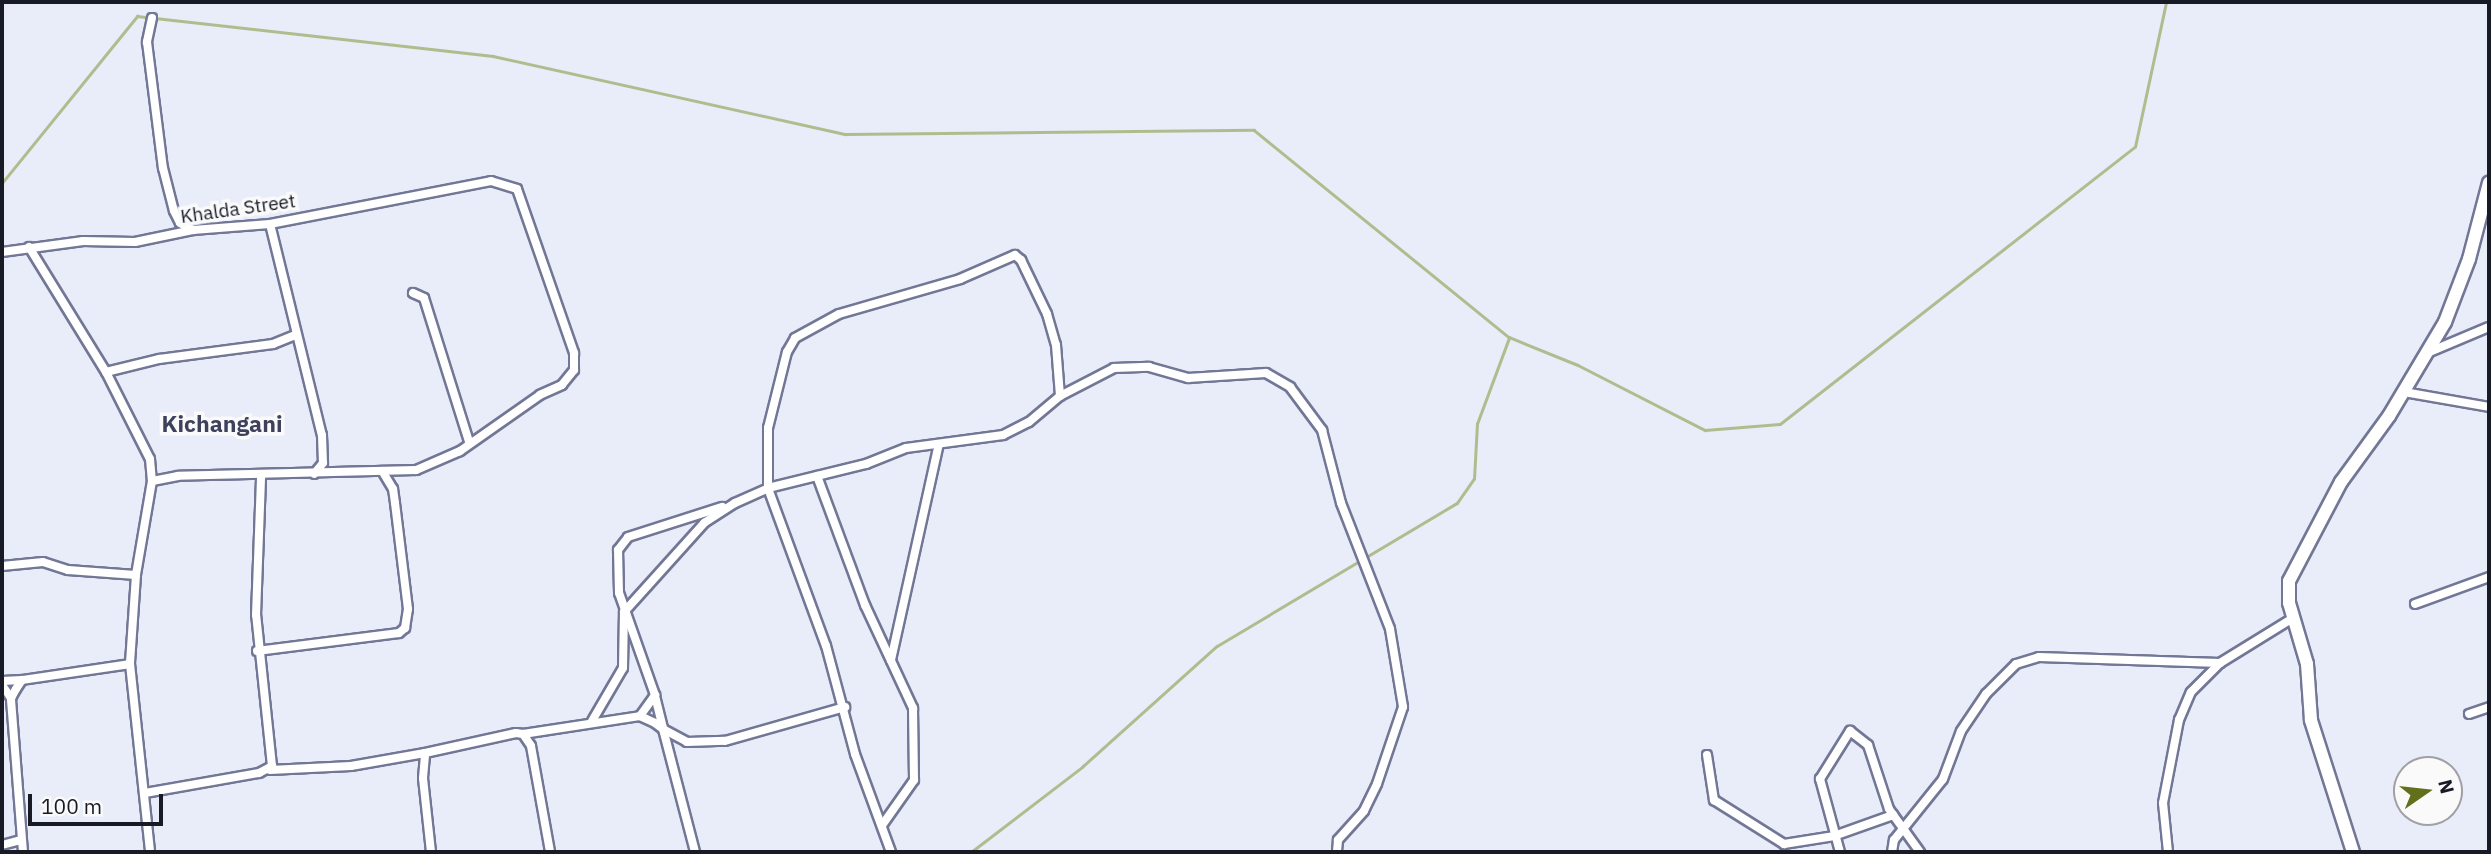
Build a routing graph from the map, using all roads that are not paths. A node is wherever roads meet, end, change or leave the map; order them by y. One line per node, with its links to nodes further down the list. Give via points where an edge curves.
1 (152, 18): 4 (street, via 147,42 163,168 174,211 180,223)
2 (2489, 183): 10 (street, via 2469,259)
3 (270, 224): 4 (street, Khalda Street); 9 (street); 15 (street, Khalda Street, via 491,181 517,189 572,345 574,370 562,385)
4 (193, 230): 5 (street, Khalda Street, via 135,242)
5 (29, 247): 6 (street, Khalda Street); 11 (street)
6 (2, 252)
7 (413, 293): 15 (street, via 424,298)
8 (2489, 327): 10 (street)
9 (295, 335): 11 (street, via 273,344 159,359); 18 (street, via 322,435 323,463)
10 (2427, 353): 12 (street)
11 (106, 372): 21 (street, via 142,437)
12 (2404, 392): 14 (street); 29 (street, via 2342,482 2291,572 2288,590)
13 (1060, 396): 16 (street, via 1029,422 1003,435); 22 (street, via 1058,359 1046,314 1021,260 1008,256 960,279 839,314 795,338 787,352 768,428); 61 (street, via 1114,368 1149,367 1188,378 1260,373 1285,382 1316,418 1341,503 1390,629 1403,707 1368,805 1338,840)
14 (2489, 407)
15 (469, 442): 17 (street, via 436,464)
16 (939, 444): 20 (street, via 897,451); 31 (street)
17 (382, 471): 18 (street); 30 (street, via 396,503 408,609 405,628 399,634)
18 (314, 474): 19 (street)
19 (261, 476): 21 (street, via 178,476); 30 (street)
20 (817, 476): 22 (street); 31 (street, via 825,508)
21 (152, 481): 25 (street)
22 (768, 488): 23 (street); 38 (street)
23 (735, 503): 28 (street, via 704,523); 28 (street, via 628,537 617,556)
24 (2, 566): 25 (street, via 43,562 68,570)
25 (136, 576): 33 (street)
26 (2489, 577): 27 (street)
27 (2415, 604)
28 (624, 612): 36 (street); 42 (street, via 623,668)
29 (2293, 618): 32 (street); 66 (street, via 2307,664 2317,745)
30 (257, 651): 47 (street)
31 (891, 661): 50 (street, via 913,708 917,755 914,779)
32 (2220, 663): 51 (street, via 2039,657 2016,664 1986,694 1961,731 1935,793); 65 (street, via 2191,692 2179,720 2163,803)
33 (130, 664): 34 (street); 48 (street)
34 (22, 680): 35 (street); 37 (street)
35 (2, 683): 37 (street)
36 (655, 695): 41 (street); 43 (street)
37 (11, 698): 53 (street)
38 (845, 707): 43 (street, via 716,743 683,741); 50 (street, via 855,754)
39 (2489, 707): 40 (street)
40 (2469, 714)
41 (640, 716): 42 (street); 43 (street)
42 (592, 721): 44 (street)
43 (663, 729): 59 (street)
44 (523, 734): 45 (street); 58 (street, via 531,746)
45 (425, 753): 47 (street, via 351,766); 57 (street, via 423,778)
46 (1707, 755): 52 (street, via 1714,800 1784,844)
47 (270, 770): 48 (street)
48 (145, 793): 56 (street)
49 (1893, 815): 51 (street); 52 (street); 52 (street, via 1870,749 1850,731 1820,779)
50 (883, 824): 60 (street)
51 (1902, 829): 63 (street); 64 (street)
52 (1834, 836): 62 (street)
53 (21, 840): 54 (street); 55 (street)
54 (2, 845)
55 (23, 852)
56 (150, 852)
57 (431, 852)
58 (550, 852)
59 (695, 852)
60 (891, 852)
61 (1337, 852)
62 (1840, 852)
63 (1892, 852)
64 (1920, 852)
65 (2168, 852)
66 (2353, 852)

